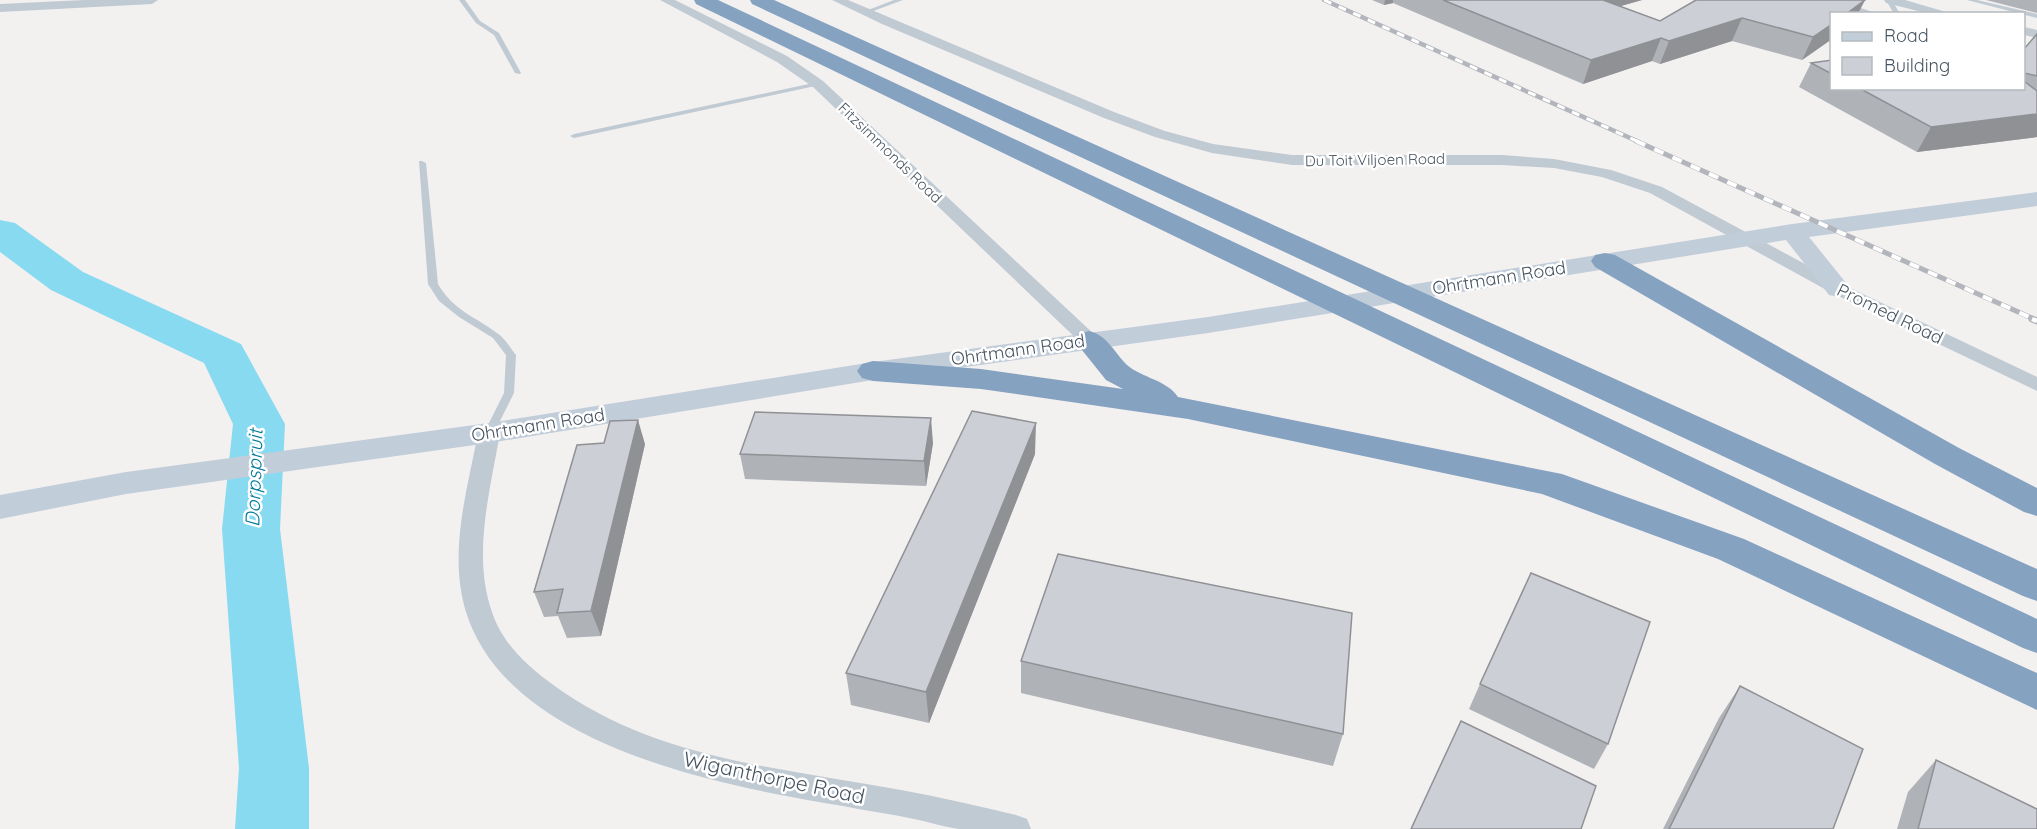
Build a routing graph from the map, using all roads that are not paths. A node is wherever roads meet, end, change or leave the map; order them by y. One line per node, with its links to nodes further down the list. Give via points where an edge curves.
1 (152, 0): 11 (street)
2 (462, 0): 16 (lane, via 478,22 497,34)
3 (666, 0): 17 (street, Fitzsimmonds Road, via 782,59)
4 (703, 0): 33 (highway)
5 (759, 0): 32 (highway)
6 (838, 0): 12 (street, Du Toit Viljoen Road)
7 (900, 0): 12 (lane)
8 (1830, 0): 13 (lane)
9 (1889, 0): 14 (street)
10 (1970, 0): 15 (lane)
11 (0, 8)
12 (866, 12): 22 (street, Du Toit Viljoen Road, via 1175,140 1237,154 1341,164 1487,158 1539,160 1588,168 1656,190)
13 (1869, 12)
14 (1939, 12)
15 (2020, 12)
16 (518, 73)
17 (818, 84): 18 (lane); 25 (street, Fitzsimmonds Road)
18 (573, 136)
19 (422, 163): 29 (lane, via 433,284 442,298 496,336 511,355 509,393)
20 (2037, 199): 21 (main road, Ohrtmann Road)
21 (1803, 230): 22 (main road, Ohrtmann Road); 24 (main road)
22 (1746, 238): 23 (main road, Ohrtmann Road); 24 (street, Promed Road)
23 (1605, 261): 25 (main road, Ohrtmann Road); 30 (highway, via 1947,456)
24 (1838, 289): 27 (street, Promed Road)
25 (1089, 340): 26 (main road, Ohrtmann Road); 28 (highway, via 1117,373)
26 (873, 371): 28 (highway, via 981,379); 29 (main road, Ohrtmann Road)
27 (2037, 385)
28 (1188, 409): 34 (highway, via 1549,483 1731,549)
29 (489, 433): 31 (main road, Ohrtmann Road, via 126,483); 35 (street, Wiganthorpe Road, via 473,531 472,576 479,612 499,653 537,689 599,729 682,761 929,808)
30 (2037, 502)
31 (0, 507)
32 (2037, 586)
33 (2037, 637)
34 (2037, 692)
35 (1016, 829)

